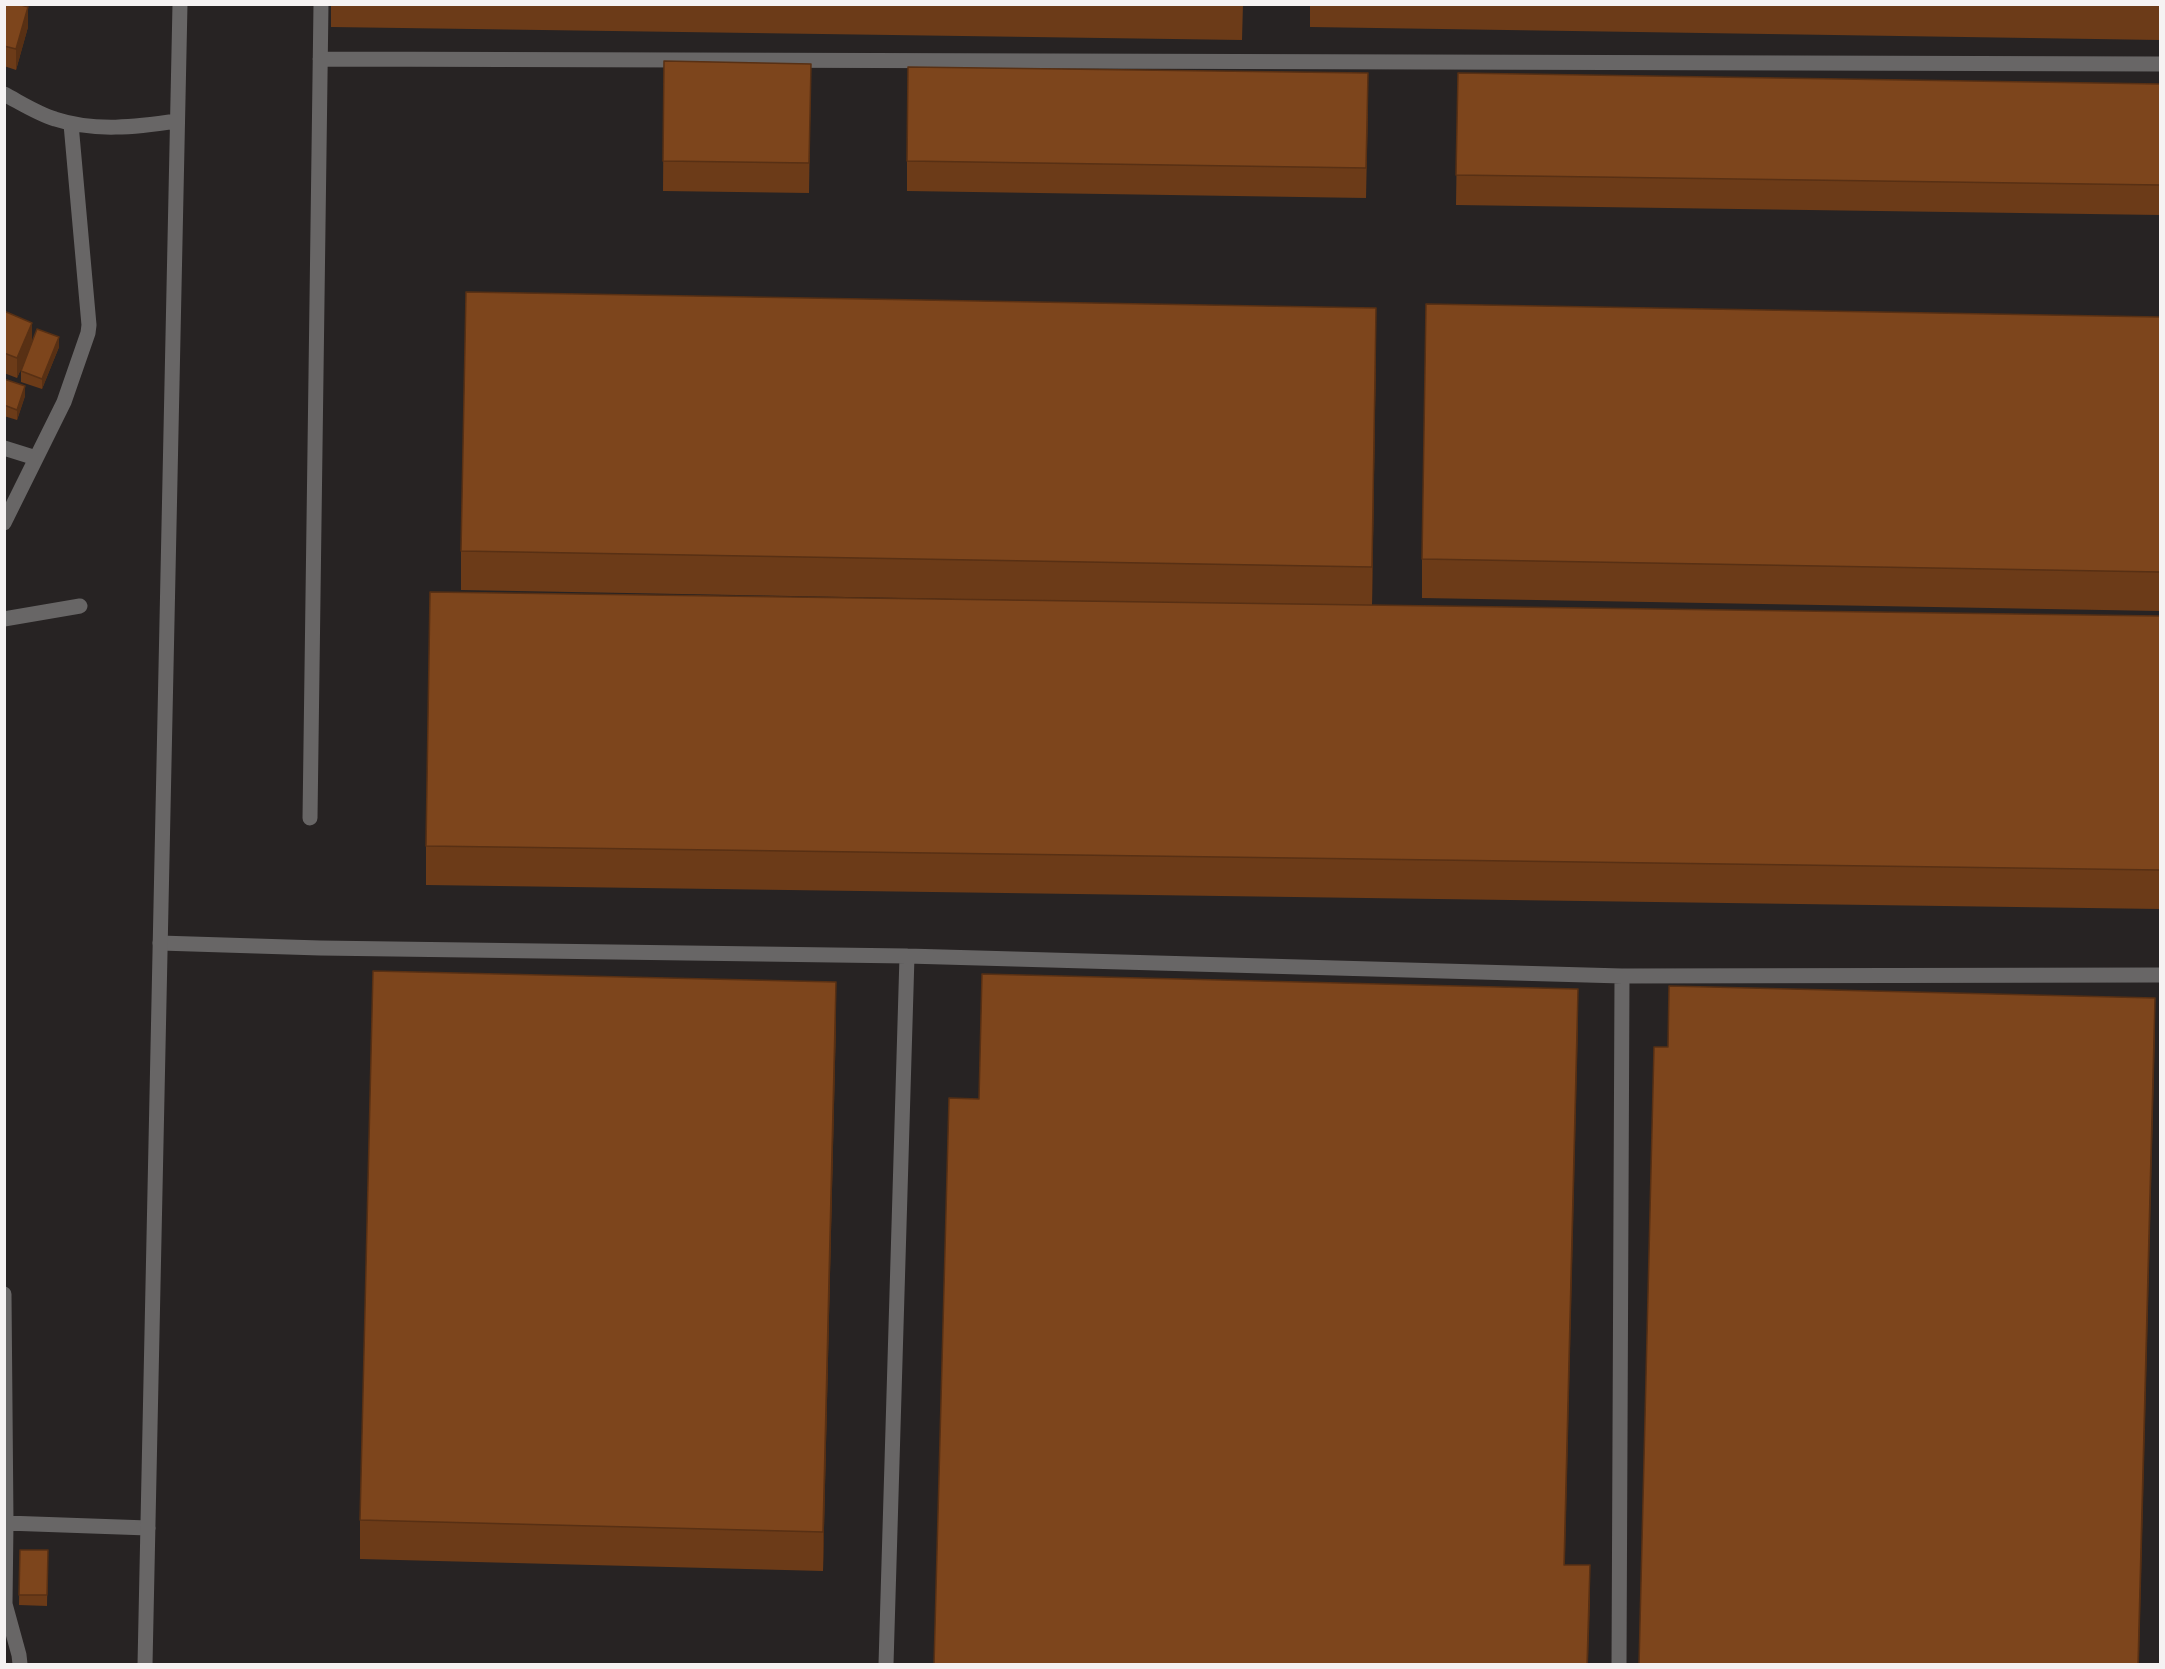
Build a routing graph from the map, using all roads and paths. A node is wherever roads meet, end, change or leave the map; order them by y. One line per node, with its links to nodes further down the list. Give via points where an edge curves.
1 (180, 4): 6 (street)
2 (321, 4): 3 (street)
3 (320, 59): 4 (street); 13 (street)
4 (2160, 64)
5 (4, 94): 7 (street, via 41,114)
6 (177, 121): 7 (street, via 140,126); 14 (street)
7 (71, 124): 9 (street, via 89,325 64,402)
8 (4, 448): 9 (street)
9 (36, 458): 10 (street)
10 (4, 523)
11 (80, 606): 12 (street)
12 (4, 619)
13 (310, 818)
14 (160, 943): 15 (street); 20 (street)
15 (906, 956): 17 (street); 23 (street)
16 (2160, 975): 17 (street)
17 (1622, 976): 24 (street)
18 (4, 1294): 19 (street)
19 (6, 1523): 20 (street); 21 (street, via 5,1604)
20 (148, 1528): 22 (street)
21 (20, 1665)
22 (145, 1665)
23 (885, 1665)
24 (1619, 1665)

